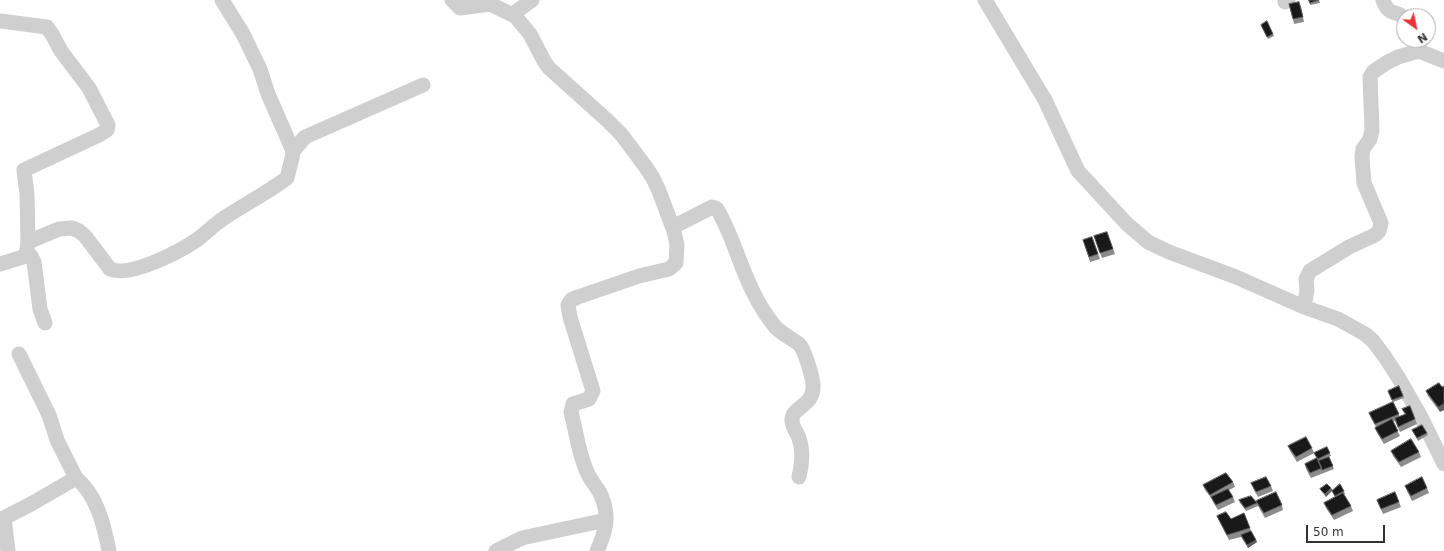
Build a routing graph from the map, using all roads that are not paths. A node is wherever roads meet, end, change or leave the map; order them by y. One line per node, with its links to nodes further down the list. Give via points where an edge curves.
1 (222, 0): 13 (street, via 243,34 260,70)
2 (452, 0): 6 (street, via 460,8 490,4)
3 (532, 0): 6 (street)
4 (985, 0): 17 (street, via 1045,100 1078,171 1126,224 1148,242 1169,252 1236,277)
5 (1383, 0): 7 (street, via 1388,10)
6 (512, 14): 14 (street, via 530,34 549,68 621,134 653,178)
7 (1396, 14)
8 (0, 21): 15 (street, via 47,27 61,51 89,88 108,128 99,135 24,170 27,194)
9 (1412, 48): 17 (street, via 1386,63 1370,77 1372,130 1362,157 1364,183 1381,223 1379,231 1310,271 1306,279)
10 (1422, 48): 11 (street)
11 (1444, 61)
12 (423, 85): 13 (street, via 305,137)
13 (292, 151): 15 (street, via 287,178 222,219 197,240 158,261 134,269 113,271 106,266 85,236 72,228 59,230)
14 (673, 227): 21 (street, via 712,207 717,209 761,306 778,330 803,350 813,383 813,392 792,417 792,424 801,443); 24 (street, via 677,245 676,261 672,268 639,276 578,297 571,300 568,305 593,391 589,399 573,404 571,412 583,461 601,495)
15 (27, 249): 16 (street); 18 (street, via 34,262 40,310)
16 (0, 264)
17 (1304, 307): 20 (street, via 1338,319 1373,341 1420,415)
18 (46, 323)
19 (19, 354): 22 (street)
20 (1444, 464)
21 (799, 477)
22 (76, 478): 23 (street); 26 (street, via 89,491 101,518)
23 (2, 519): 25 (street)
24 (606, 520): 27 (street, via 522,538); 28 (street)
25 (8, 551)
26 (109, 551)
27 (496, 551)
28 (597, 551)

